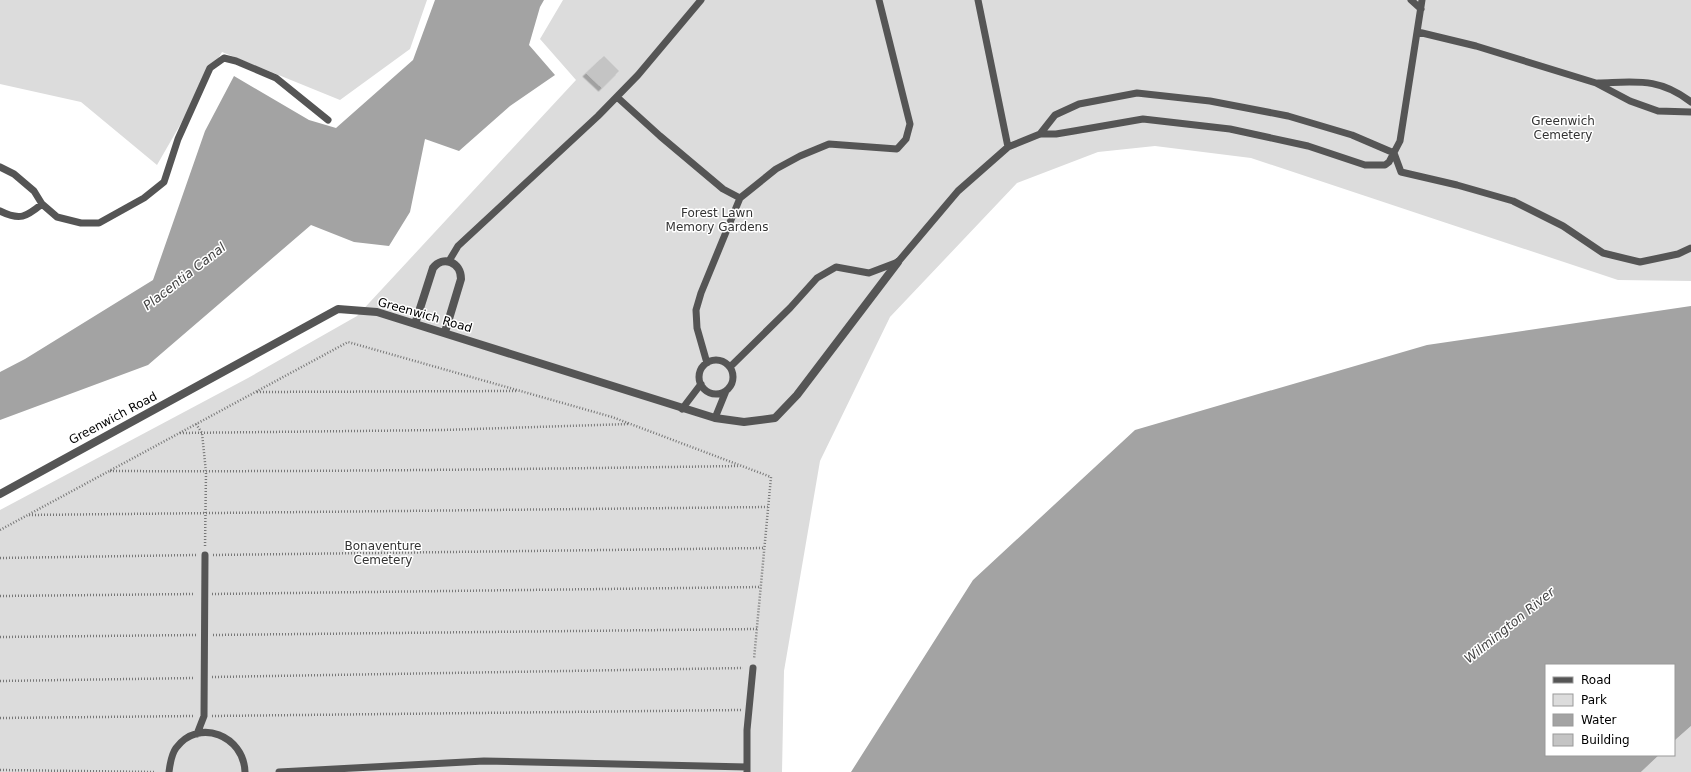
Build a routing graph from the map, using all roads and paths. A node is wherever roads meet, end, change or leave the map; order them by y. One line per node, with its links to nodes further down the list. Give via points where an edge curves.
1 (700, 0): 9 (lane)
2 (879, 0): 17 (lane, via 910,124 906,139 897,149 829,144 776,169)
3 (978, 0): 14 (lane)
4 (1410, 0): 6 (lane)
5 (1422, 0): 6 (lane)
6 (1421, 9): 7 (lane)
7 (1418, 32): 8 (lane, via 1476,46); 15 (lane, via 1400,141)
8 (1596, 83): 10 (lane, via 1643,82 1661,85); 11 (lane, via 1630,101 1658,111)
9 (616, 97): 17 (lane, via 723,188); 21 (lane, via 458,246)
10 (1691, 102)
11 (1691, 112)
12 (328, 120): 18 (lane, via 276,78 224,58 210,68 178,139 164,182 144,198 99,223 81,223 57,217)
13 (1040, 134): 14 (lane); 15 (lane, via 1068,132 1143,119 1230,129 1308,146 1365,165 1385,165); 15 (lane, via 1054,115 1078,104 1138,93 1210,102 1288,116 1352,135)
14 (1008, 147): 22 (lane, via 958,191)
15 (1394, 153): 20 (lane, via 1401,172 1513,201 1563,226 1602,253 1640,262 1678,254)
16 (0, 167): 18 (lane, via 14,174 34,192)
17 (740, 198): 25 (lane, via 696,310 697,328)
18 (42, 204): 19 (lane, via 29,215 13,217)
19 (0, 211)
20 (1691, 248)
21 (449, 261): 23 (street, via 440,262 433,268); 24 (street, via 457,266 461,279)
22 (898, 262): 26 (lane, via 869,273 836,267 817,278); 32 (street, Greenwich Road, via 796,395 775,418 744,422)
23 (415, 324): 24 (street, Greenwich Road); 40 (street, Greenwich Road, via 377,312 338,309)
24 (445, 332): 31 (street, Greenwich Road)
25 (707, 363): 26 (lane, via 718,360); 27 (lane, via 700,372)
26 (730, 367): 29 (lane, via 734,378)
27 (701, 384): 29 (lane, via 706,391 712,393); 31 (lane)
28 (519, 391): 30 (path); 30 (path, via 348,342); 34 (path)
29 (726, 391): 32 (lane)
30 (256, 392): 33 (path)
31 (682, 408): 32 (street, Greenwich Road)
32 (715, 418)
33 (196, 424): 35 (path); 36 (path)
34 (631, 424): 36 (path, via 443,430); 37 (path)
35 (180, 433): 36 (path); 38 (path)
36 (202, 433): 39 (path)
37 (741, 466): 39 (path); 41 (path, via 771,477)
38 (109, 471): 39 (path); 43 (path)
39 (206, 472): 42 (path)
40 (0, 494)
41 (768, 507): 42 (path); 45 (path)
42 (205, 513): 43 (path); 46 (path)
43 (28, 514): 44 (path)
44 (0, 530)
45 (764, 548): 46 (path); 48 (path)
46 (205, 555): 47 (path); 49 (lane)
47 (0, 558)
48 (761, 587): 49 (path); 51 (path)
49 (204, 594): 50 (path); 52 (lane)
50 (0, 596)
51 (757, 629): 52 (path); 54 (path)
52 (204, 635): 53 (path); 55 (lane)
53 (0, 637)
54 (753, 668): 55 (path); 57 (lane)
55 (204, 678): 56 (path); 58 (lane)
56 (0, 681)
57 (749, 710): 58 (path); 61 (lane)
58 (204, 716): 59 (path); 60 (lane)
59 (0, 718)
60 (197, 734): 64 (lane, via 176,748); 65 (lane, via 222,735 232,742 245,763)
61 (748, 769): 67 (lane, via 484,761)
62 (0, 770): 63 (path)
63 (156, 772)
64 (169, 772)
65 (245, 772)
66 (279, 772): 67 (lane)
67 (297, 772)

